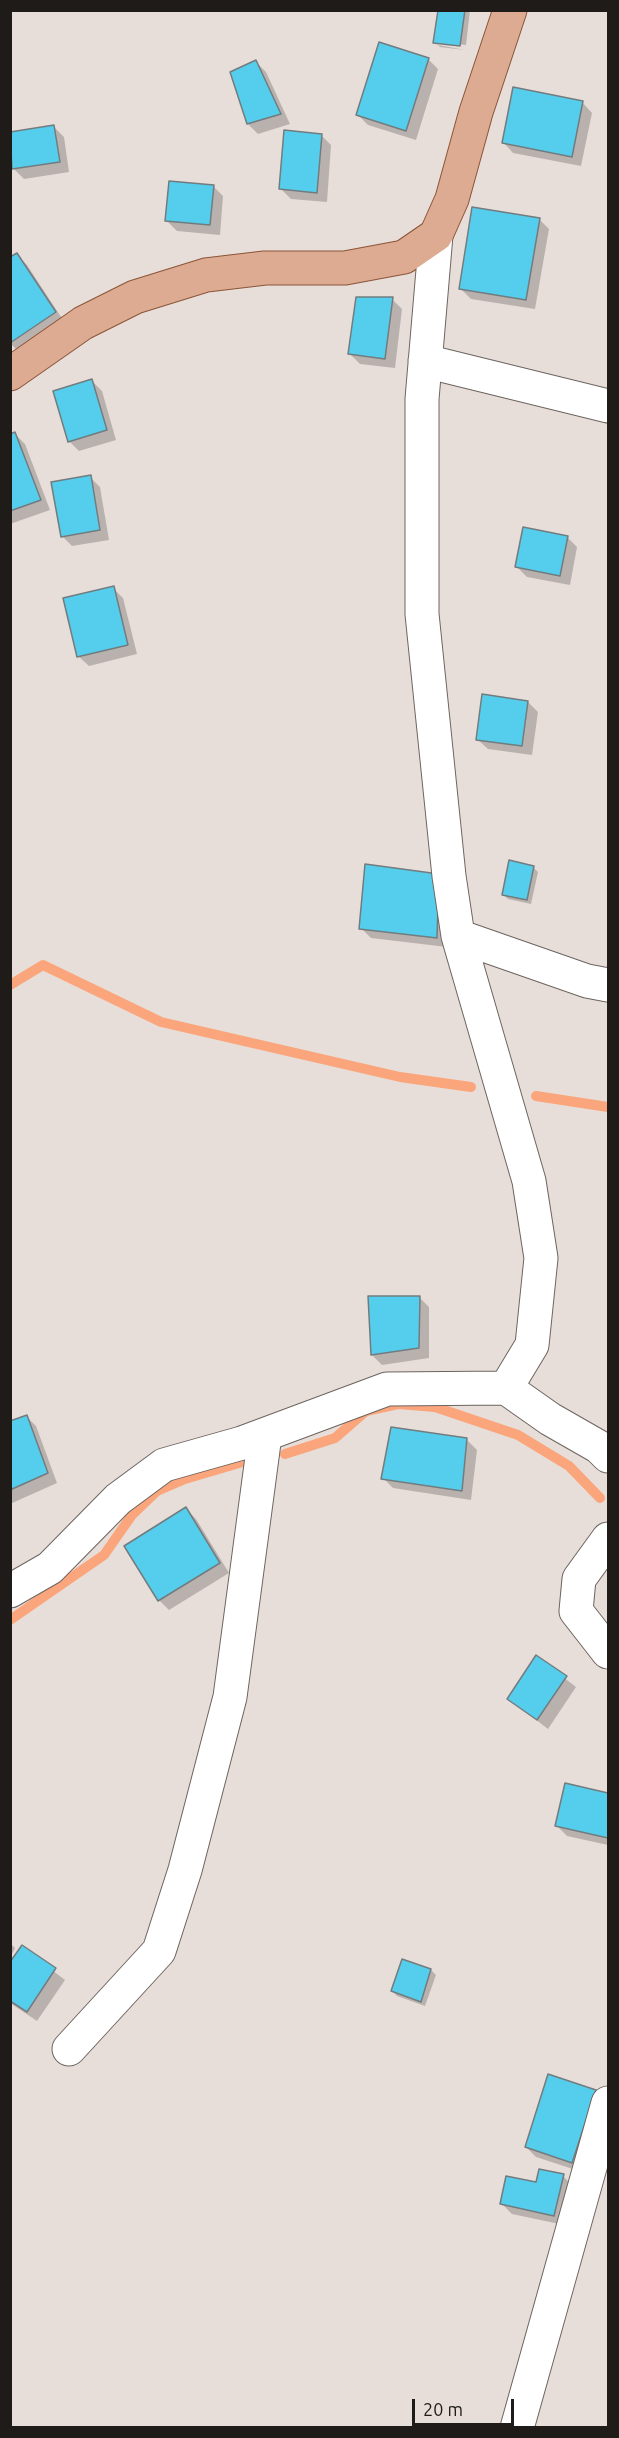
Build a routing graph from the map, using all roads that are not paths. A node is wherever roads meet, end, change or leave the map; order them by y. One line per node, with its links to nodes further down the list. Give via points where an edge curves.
1 (510, 10): 2 (main road, via 452,199)
2 (436, 235): 3 (street); 4 (main road, via 404,257 345,268 265,268 206,275 135,297 83,323)
3 (425, 361): 5 (street); 6 (street, via 422,615)
4 (10, 374)
5 (609, 406)
6 (458, 936): 7 (street); 8 (street, via 529,1181 541,1258 532,1345)
7 (609, 985)
8 (506, 1388): 9 (street, via 387,1389); 10 (street)
9 (253, 1439): 12 (street, via 164,1465 118,1499 50,1568); 14 (street, via 261,1470 230,1697 185,1870 159,1951)
10 (609, 1456)
11 (609, 1539): 13 (street, via 579,1579 576,1611)
12 (10, 1591)
13 (609, 1652)
14 (69, 2049)
15 (609, 2103): 16 (street)
16 (517, 2427)

